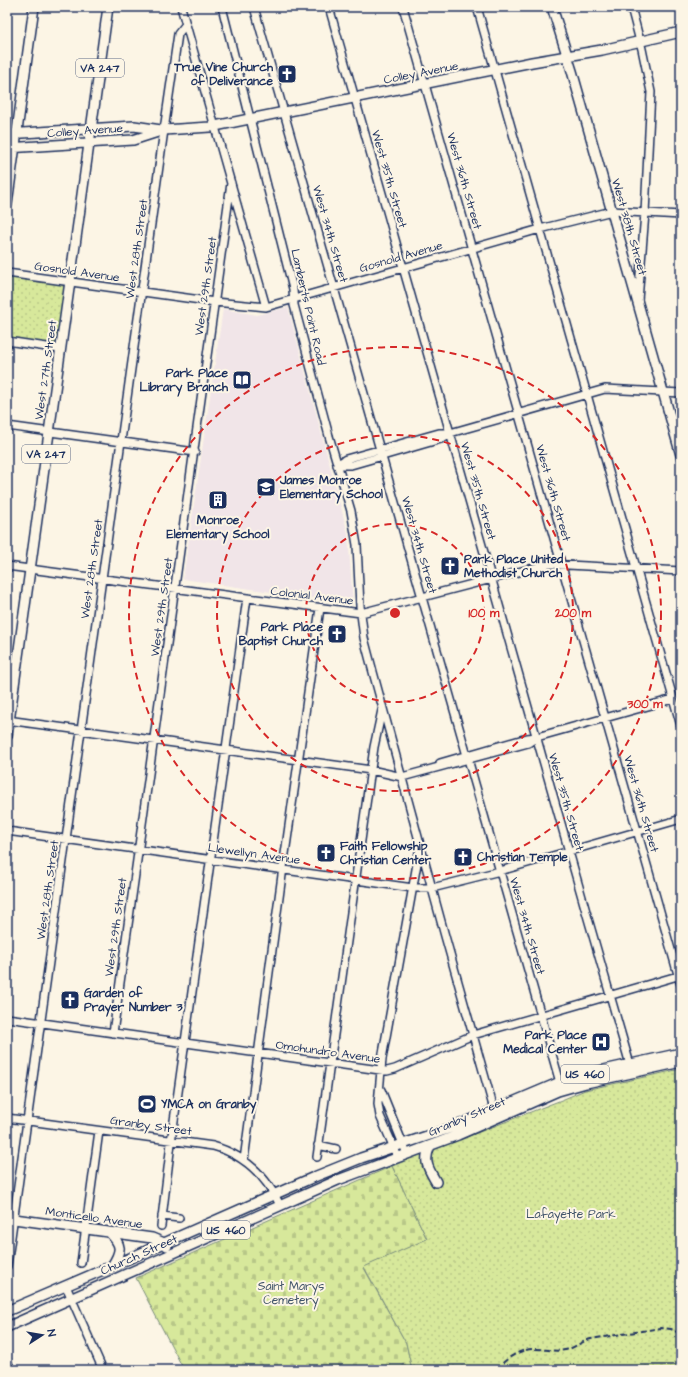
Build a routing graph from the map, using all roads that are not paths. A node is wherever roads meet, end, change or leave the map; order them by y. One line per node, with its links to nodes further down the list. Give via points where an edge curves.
1 (34, 7): 23 (main road)
2 (108, 7): 21 (main road, West 27th Street / VA 247)
3 (182, 7): 11 (street)
4 (222, 7): 19 (street, Lamberts Point Road)
5 (254, 7): 18 (street, West 34th Street)
6 (329, 7): 17 (street, West 35th Street)
7 (403, 7): 16 (street, West 36th Street)
8 (477, 7): 15 (street)
9 (552, 7): 14 (main road, West 38th Street)
10 (631, 7): 13 (street)
11 (186, 24): 20 (street); 22 (street, West 28th Street, via 178,34)
12 (681, 32): 13 (main road, Colley Avenue)
13 (640, 42): 14 (main road, Colley Avenue); 30 (street, via 651,92)
14 (567, 57): 15 (main road, Colley Avenue); 29 (main road, West 38th Street)
15 (494, 70): 16 (main road, Colley Avenue); 32 (street)
16 (425, 84): 17 (main road, Colley Avenue); 33 (street, West 36th Street)
17 (354, 99): 18 (main road, Colley Avenue); 34 (street, West 35th Street)
18 (284, 113): 19 (main road, Colley Avenue); 37 (street, West 34th Street)
19 (250, 119): 20 (main road, Colley Avenue); 39 (street, Lamberts Point Road)
20 (215, 126): 22 (main road, Colley Avenue); 27 (street)
21 (91, 128): 22 (main road, Colley Avenue, via 134,126); 23 (main road, Colley Avenue); 25 (main road, West 27th Street / VA 247)
22 (164, 130): 25 (main road, Colley Avenue, via 133,140); 38 (street, West 28th Street)
23 (17, 133): 24 (main road, Colley Avenue); 26 (main road)
24 (7, 134)
25 (90, 143): 26 (main road, Colley Avenue); 36 (main road, West 27th Street / VA 247)
26 (11, 148): 28 (main road)
27 (231, 183): 40 (street, West 29th Street); 42 (street)
28 (7, 204)
29 (612, 210): 30 (street, Gosnold Avenue); 32 (street, Gosnold Avenue); 41 (main road, West 38th Street)
30 (645, 213): 31 (street, Gosnold Avenue); 41 (street)
31 (681, 215)
32 (540, 229): 33 (street, Gosnold Avenue); 47 (street)
33 (472, 248): 34 (street, Gosnold Avenue); 48 (street, West 36th Street)
34 (403, 268): 37 (street, Gosnold Avenue); 51 (street, West 35th Street)
35 (7, 273): 36 (street, Gosnold Avenue)
36 (70, 282): 38 (street, Gosnold Avenue); 44 (main road, West 27th Street / VA 247)
37 (334, 287): 39 (street, Gosnold Avenue); 54 (street, West 34th Street)
38 (142, 292): 40 (street, Gosnold Avenue); 52 (street, West 28th Street)
39 (294, 299): 42 (street, Gosnold Avenue); 56 (street, Lamberts Point Road, via 312,376)
40 (215, 302): 42 (street, Gosnold Avenue); 53 (street, West 29th Street)
41 (638, 304): 45 (main road, West 38th Street)
42 (266, 307)
43 (7, 341): 44 (street)
44 (60, 349): 50 (main road, West 27th Street / VA 247)
45 (663, 392): 46 (street); 47 (street, via 611,389); 55 (main road, West 38th Street)
46 (681, 393)
47 (587, 394): 48 (street); 60 (street)
48 (519, 414): 51 (street); 57 (street, West 36th Street)
49 (7, 426): 50 (street)
50 (49, 432): 52 (street); 59 (main road, West 27th Street / VA 247)
51 (450, 433): 54 (street, via 440,433); 63 (street, West 35th Street)
52 (121, 442): 53 (street); 62 (street, West 28th Street)
53 (195, 452): 64 (street, West 29th Street)
54 (381, 453): 56 (street, via 346,459); 66 (street, West 34th Street)
55 (681, 455)
56 (338, 465): 68 (street, Lamberts Point Road, via 355,528)
57 (562, 564): 60 (street, Colonial Avenue); 63 (street, Colonial Avenue, via 549,564); 71 (street, West 36th Street)
58 (7, 566): 59 (street, Colonial Avenue)
59 (30, 569): 62 (street, Colonial Avenue); 72 (main road, West 27th Street / VA 247)
60 (637, 569): 61 (street, Colonial Avenue); 69 (street)
61 (681, 571)
62 (102, 578): 64 (street, Colonial Avenue); 74 (street, West 28th Street)
63 (491, 578): 66 (street, Colonial Avenue); 76 (street, West 35th Street)
64 (175, 588): 65 (street, Colonial Avenue); 77 (street, West 29th Street)
65 (247, 598): 67 (street, Colonial Avenue); 78 (street)
66 (422, 598): 68 (street, Colonial Avenue); 79 (street, West 34th Street)
67 (320, 608): 68 (street, Colonial Avenue); 80 (street)
68 (361, 613): 70 (street, Lamberts Point Road, via 364,638)
69 (673, 699): 71 (street); 73 (street)
70 (382, 708): 81 (street); 82 (street, Lamberts Point Road)
71 (606, 718): 76 (street); 85 (street, West 36th Street)
72 (8, 720): 74 (street); 75 (main road, West 27th Street / VA 247)
73 (681, 726)
74 (82, 730): 77 (street); 86 (street, West 28th Street)
75 (7, 736)
76 (537, 737): 79 (street); 89 (street, West 35th Street)
77 (154, 740): 78 (street); 88 (street, West 29th Street)
78 (226, 750): 80 (street); 90 (street)
79 (468, 757): 82 (street); 92 (street, West 34th Street)
80 (299, 760): 81 (street); 91 (street)
81 (371, 770): 82 (street, via 380,768); 93 (street)
82 (401, 774): 87 (street, Lamberts Point Road)
83 (681, 819): 85 (street, Llewellyn Avenue)
84 (7, 831): 86 (street, Llewellyn Avenue)
85 (638, 831): 89 (street, Llewellyn Avenue); 96 (street, West 36th Street)
86 (66, 839): 88 (street, Llewellyn Avenue); 101 (street, West 28th Street)
87 (420, 844): 94 (street); 95 (street, Lamberts Point Road)
88 (138, 849): 90 (street, Llewellyn Avenue); 102 (street, West 29th Street)
89 (569, 851): 92 (street, Llewellyn Avenue); 98 (street, West 35th Street)
90 (211, 860): 91 (street, Llewellyn Avenue); 104 (street)
91 (283, 870): 93 (street, Llewellyn Avenue); 105 (street)
92 (500, 871): 95 (street, Llewellyn Avenue); 99 (street, West 34th Street)
93 (356, 880): 94 (street, Llewellyn Avenue); 108 (street)
94 (413, 888): 95 (street, Llewellyn Avenue); 110 (street)
95 (432, 888): 103 (street, Lamberts Point Road)
96 (680, 975): 97 (street, West 36th Street); 98 (street, Omohundro Avenue)
97 (681, 984)
98 (610, 996): 99 (street, Omohundro Avenue); 109 (street, West 35th Street)
99 (541, 1016): 103 (street, Omohundro Avenue); 111 (street, West 34th Street)
100 (7, 1018): 101 (street, Omohundro Avenue)
101 (41, 1023): 102 (street, Omohundro Avenue); 115 (street, West 28th Street)
102 (113, 1033): 104 (street, Omohundro Avenue)
103 (473, 1035): 110 (street, Omohundro Avenue, via 395,1068); 113 (street, Lamberts Point Road)
104 (185, 1042): 105 (street, Omohundro Avenue); 117 (street)
105 (258, 1053): 108 (street, Omohundro Avenue); 125 (street)
106 (681, 1053): 109 (main road, Granby Street / US 460)
107 (681, 1062): 109 (main road, Granby Street / US 460)
108 (330, 1063): 110 (street, Omohundro Avenue); 119 (street)
109 (631, 1068): 111 (main road, Granby Street / US 460, via 581,1075)
110 (381, 1070): 112 (street)
111 (561, 1086): 113 (main road, Granby Street / US 460)
112 (380, 1088): 118 (street); 121 (street, via 380,1116)
113 (495, 1114): 118 (main road, Granby Street / US 460); 120 (main road, Granby Street / US 460)
114 (7, 1118): 115 (street, Granby Street)
115 (27, 1121): 116 (street, Granby Street); 130 (street, West 28th Street)
116 (100, 1131): 117 (street, Granby Street); 133 (street)
117 (171, 1141): 125 (street, Granby Street, via 214,1146); 129 (street)
118 (403, 1144): 121 (main road, Granby Street / US 460); 124 (street)
119 (318, 1145): 122 (street); 123 (street)
120 (430, 1146): 124 (main road, Granby Street / US 460); 126 (main road, via 427,1162)
121 (394, 1148): 124 (street); 127 (main road, Granby Street / US 460, via 333,1169)
122 (336, 1149)
123 (317, 1156)
124 (403, 1156): 128 (main road, Granby Street / US 460)
125 (244, 1160): 127 (street, Granby Street, via 262,1176)
126 (436, 1182)
127 (274, 1194): 128 (street, Granby Street); 135 (main road, Church Street / US 460)
128 (280, 1205): 136 (main road, Church Street / US 460)
129 (162, 1216): 131 (street); 132 (street)
130 (10, 1218): 133 (main road, Monticello Avenue); 138 (street, West 28th Street)
131 (179, 1218)
132 (161, 1226)
133 (86, 1229): 134 (main road, Monticello Avenue); 137 (street)
134 (109, 1232): 135 (main road, Monticello Avenue, via 152,1238); 139 (main road, via 120,1247 119,1256)
135 (164, 1243): 136 (main road); 139 (main road, Church Street)
136 (172, 1254): 141 (main road, Church Street)
137 (81, 1264)
138 (7, 1266)
139 (112, 1266): 140 (main road, Church Street)
140 (66, 1286): 141 (street); 142 (main road, Church Street)
141 (71, 1298): 143 (main road, Church Street); 146 (street)
142 (7, 1310)
143 (7, 1327)
144 (7, 1360): 145 (street)
145 (11, 1370)
146 (103, 1370)

